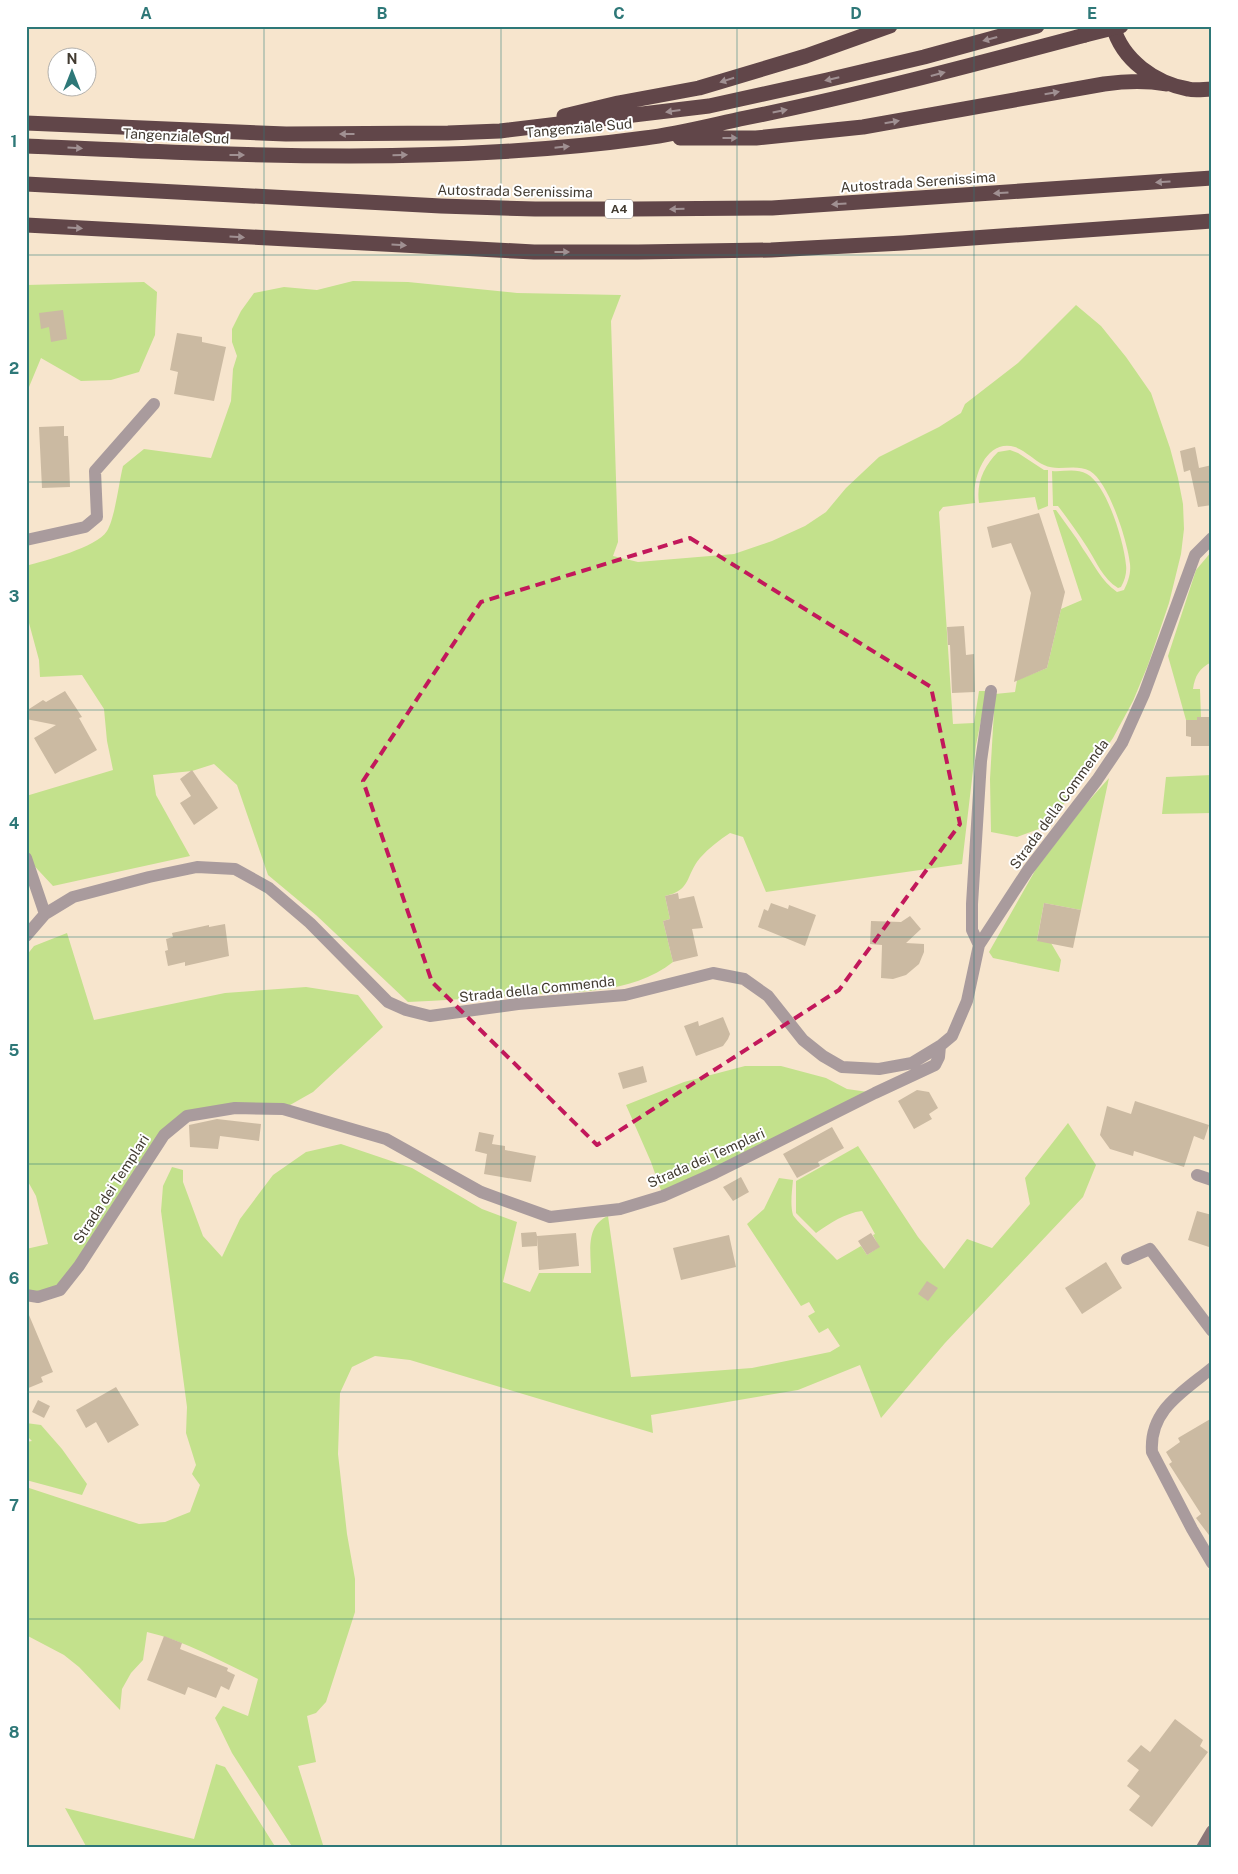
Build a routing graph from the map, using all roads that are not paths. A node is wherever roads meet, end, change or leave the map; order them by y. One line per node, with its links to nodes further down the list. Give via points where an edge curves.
1 (890, 26): 8 (highway, one-way to 8, via 806,56 699,88)
2 (1037, 26): 8 (highway, Tangenziale Sud, one-way to 8, via 904,62 709,106)
3 (1113, 26): 5 (highway, via 1127,54)
4 (1121, 26): 9 (highway, Tangenziale Sud, one-way to 4, bridge, via 812,105)
5 (1166, 84): 6 (highway, via 1190,90); 9 (highway, one-way to 5, via 756,138 863,127 1131,80)
6 (1212, 89)
7 (26, 123): 8 (highway, Tangenziale Sud, one-way to 7, via 286,134)
8 (500, 131)
9 (646, 138): 10 (highway, Tangenziale Sud, one-way to 9, via 230,155 400,155 476,154)
10 (26, 146)
11 (1212, 178): 12 (highway, Autostrada Serenissima / A4, one-way to 12, via 782,208 634,209 441,206)
12 (26, 184)
13 (1212, 222): 14 (highway, one-way to 13, via 534,252 629,252 771,250)
14 (26, 225)
15 (154, 404): 17 (street, via 95,471 97,517 85,527)
16 (1212, 538): 22 (street, Strada della Commenda, via 1195,555 1144,694 1122,743 1028,870)
17 (26, 540)
18 (991, 691): 22 (street, Strada della Commenda, via 981,761 972,904 972,930)
19 (26, 858): 20 (street)
20 (45, 914): 21 (street, Strada della Commenda); 23 (street, Strada della Commenda, via 73,897 149,877 197,867 235,869 269,888 310,923 388,1002 406,1010 430,1016 518,1004 626,995 714,972 744,979 768,996 803,1040 842,1066 880,1069 912,1063)
21 (26, 936)
22 (979, 945): 23 (street, Strada della Commenda, via 967,1001 952,1036)
23 (940, 1046): 27 (street, Strada dei Templari, via 935,1065 663,1196 620,1209 550,1217 481,1192 386,1139 283,1109 235,1108 187,1116 164,1135 60,1290 38,1297)
24 (1197, 1175): 25 (street)
25 (1212, 1180)
26 (1127, 1259): 28 (street, via 1150,1249)
27 (26, 1295)
28 (1212, 1331)
29 (1212, 1368): 30 (street, via 1164,1409 1157,1419 1152,1452)
30 (1212, 1563)
31 (1212, 1831): 32 (street)
32 (1202, 1848)

